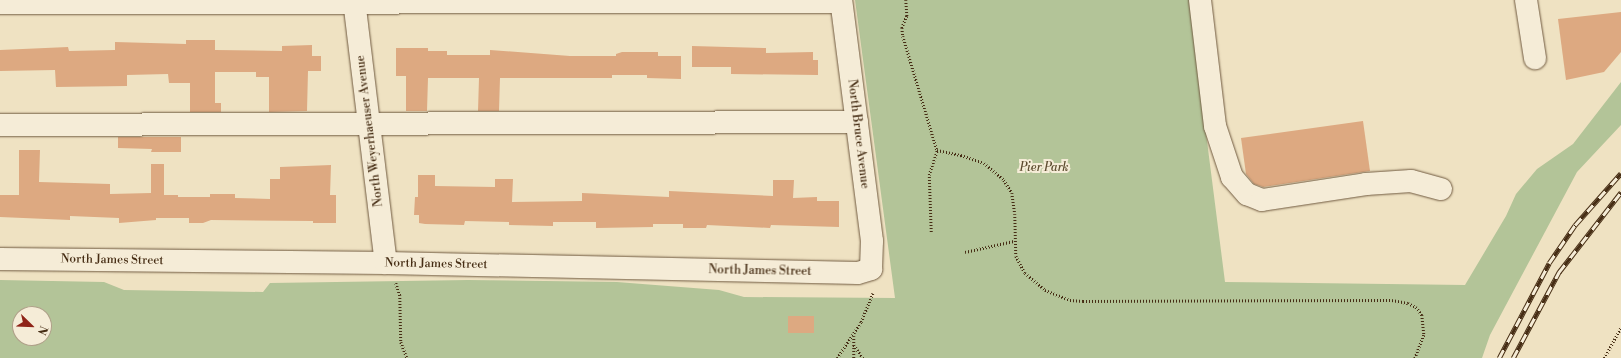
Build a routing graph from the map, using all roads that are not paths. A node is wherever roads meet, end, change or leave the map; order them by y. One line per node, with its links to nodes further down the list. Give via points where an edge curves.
1 (1200, 0): 10 (street, via 1216,126 1232,177 1247,194 1262,200 1366,184 1411,181)
2 (1526, 0): 6 (street)
3 (354, 1): 4 (street); 5 (street); 8 (street, North Weyerhaeuser Avenue)
4 (841, 1): 7 (street, North Bruce Avenue)
5 (0, 3)
6 (1534, 58)
7 (857, 122): 8 (street); 13 (street, North Bruce Avenue, via 872,240)
8 (369, 123): 9 (street); 12 (street, North Weyerhaeuser Avenue)
9 (0, 125)
10 (1441, 189)
11 (0, 259): 12 (street, North James Street)
12 (386, 263): 13 (street, North James Street, via 858,273)
13 (871, 269)

